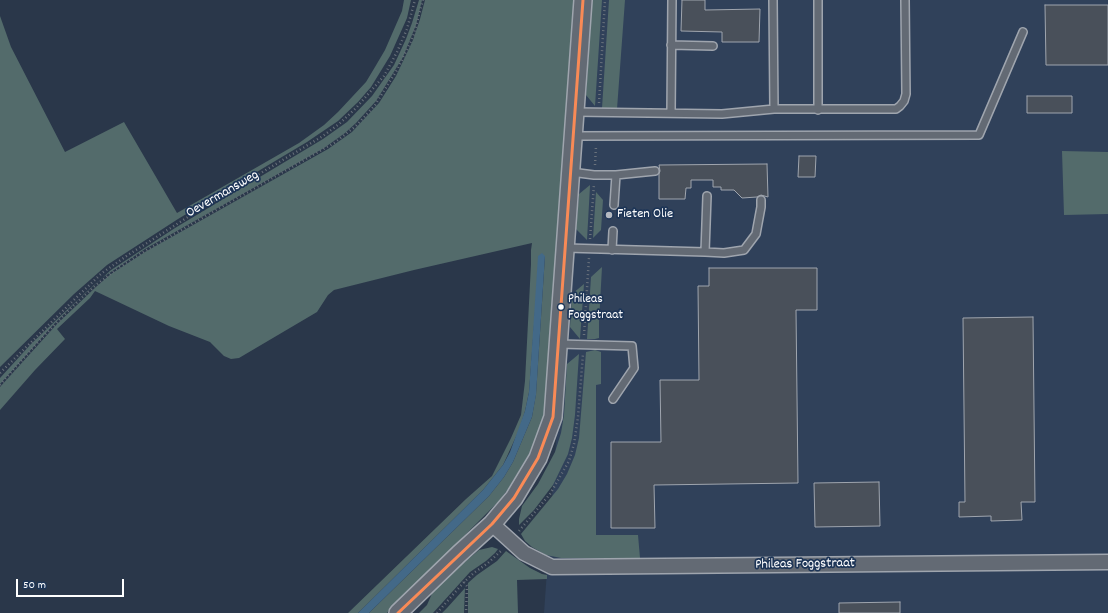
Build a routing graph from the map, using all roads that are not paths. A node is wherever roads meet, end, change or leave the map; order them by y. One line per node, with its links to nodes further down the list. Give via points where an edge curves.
1 (583, 0): 11 (street)
2 (672, 0): 7 (lane)
3 (773, 0): 9 (lane)
4 (818, 0): 10 (lane)
5 (905, 0): 10 (lane, via 904,101 896,109 891,110)
6 (1022, 32): 13 (lane, via 979,135)
7 (671, 46): 8 (lane); 12 (lane)
8 (713, 46)
9 (774, 109): 10 (lane); 12 (lane, via 722,114)
10 (818, 110)
11 (576, 112): 12 (lane); 13 (street)
12 (670, 113)
13 (574, 136): 15 (street)
14 (655, 171): 16 (lane)
15 (571, 172): 16 (lane); 21 (street)
16 (616, 175): 19 (lane)
17 (707, 196): 23 (lane)
18 (761, 200): 23 (lane, via 756,234 744,250)
19 (614, 205)
20 (613, 231): 22 (lane)
21 (566, 248): 22 (lane); 24 (street)
22 (612, 250): 23 (lane)
23 (706, 252)
24 (559, 344): 25 (lane, via 632,346 634,368); 26 (street, via 553,417 538,458 514,498)
25 (613, 399)
26 (492, 524): 27 (street, Phileas Foggstraat, via 524,553 552,567); 28 (street)
27 (1108, 562)
28 (398, 613)

